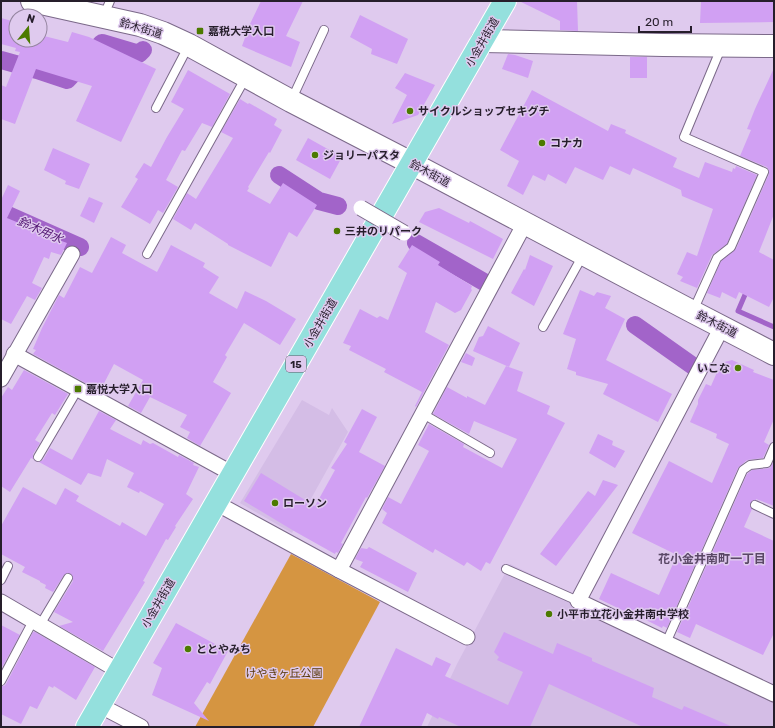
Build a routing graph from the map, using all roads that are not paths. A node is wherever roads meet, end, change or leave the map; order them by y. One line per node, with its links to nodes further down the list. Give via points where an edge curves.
1 (32, 1): 3 (main road, 鈴木街道)
2 (505, 1): 6 (main road, 小金井街道 / 15)
3 (67, 5): 4 (main road, 鈴木街道)
4 (106, 9): 7 (main road, 鈴木街道)
5 (324, 30): 11 (lane)
6 (482, 41): 8 (main road); 13 (main road, 小金井街道 / 15)
7 (189, 45): 10 (main road, 鈴木街道); 12 (lane)
8 (722, 46): 9 (main road); 20 (lane, via 684,137 764,172 731,247 717,258)
9 (774, 46)
10 (246, 77): 11 (main road, 鈴木街道); 18 (lane)
11 (291, 101): 13 (main road, 鈴木街道)
12 (156, 108)
13 (411, 163): 15 (main road, 鈴木街道); 31 (main road, 小金井街道 / 15)
14 (361, 208): 16 (street, bridge)
15 (524, 223): 19 (main road, 鈴木街道); 27 (street)
16 (404, 233)
17 (72, 254): 23 (street)
18 (147, 254)
19 (583, 254): 20 (main road, 鈴木街道); 22 (lane)
20 (693, 312): 21 (main road, 鈴木街道)
21 (722, 327): 24 (main road, 鈴木街道); 40 (street)
22 (543, 328)
23 (14, 354): 25 (street); 26 (street)
24 (774, 354)
25 (1, 379)
26 (78, 389): 30 (lane); 31 (street)
27 (422, 414): 29 (lane); 37 (street)
28 (774, 447): 44 (lane, via 767,463 750,465 742,470)
29 (490, 453)
30 (38, 457)
31 (233, 474): 32 (main road, 小金井街道 / 15)
32 (216, 503): 37 (street); 45 (main road, 小金井街道 / 15)
33 (755, 506): 34 (lane)
34 (774, 514)
35 (8, 566): 39 (lane)
36 (506, 569): 40 (lane)
37 (339, 570): 43 (street)
38 (68, 578): 42 (lane)
39 (1, 580)
40 (578, 601): 44 (street)
41 (1, 602): 42 (street)
42 (37, 623): 45 (street); 46 (lane)
43 (467, 637)
44 (666, 643): 47 (street)
45 (119, 671): 48 (main road, 小金井街道 / 15)
46 (1, 681)
47 (774, 694)
48 (99, 705): 49 (main road, 小金井街道 / 15); 50 (street)
49 (87, 727)
50 (141, 727)

